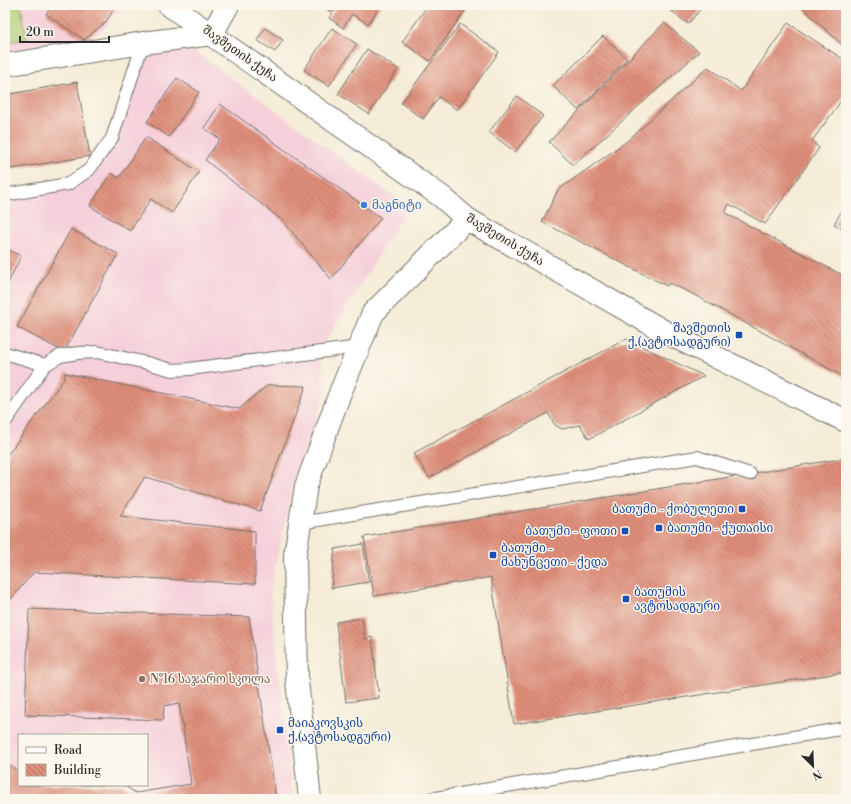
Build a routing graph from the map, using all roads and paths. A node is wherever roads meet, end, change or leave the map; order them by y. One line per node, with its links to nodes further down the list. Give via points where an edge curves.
1 (169, 5): 3 (main road, შავშეთის ქუჩა)
2 (228, 5): 3 (main road)
3 (212, 34): 4 (main road); 7 (main road, შავშეთის ქუჩა, via 442,197)
4 (143, 43): 5 (main road); 6 (lane, via 112,138 88,170 68,184)
5 (5, 65)
6 (5, 195)
7 (467, 219): 8 (main road, via 373,313); 11 (main road, შავშეთის ქუჩა, via 667,333)
8 (359, 347): 10 (lane, via 189,369 172,370 96,352 60,356); 14 (main road, via 306,486)
9 (5, 353): 10 (lane)
10 (45, 366): 12 (lane)
11 (846, 421)
12 (5, 422)
13 (750, 474): 14 (lane, via 697,457)
14 (300, 522): 16 (main road, via 295,555 297,681)
15 (846, 728): 17 (lane)
16 (310, 799)
17 (430, 799)

